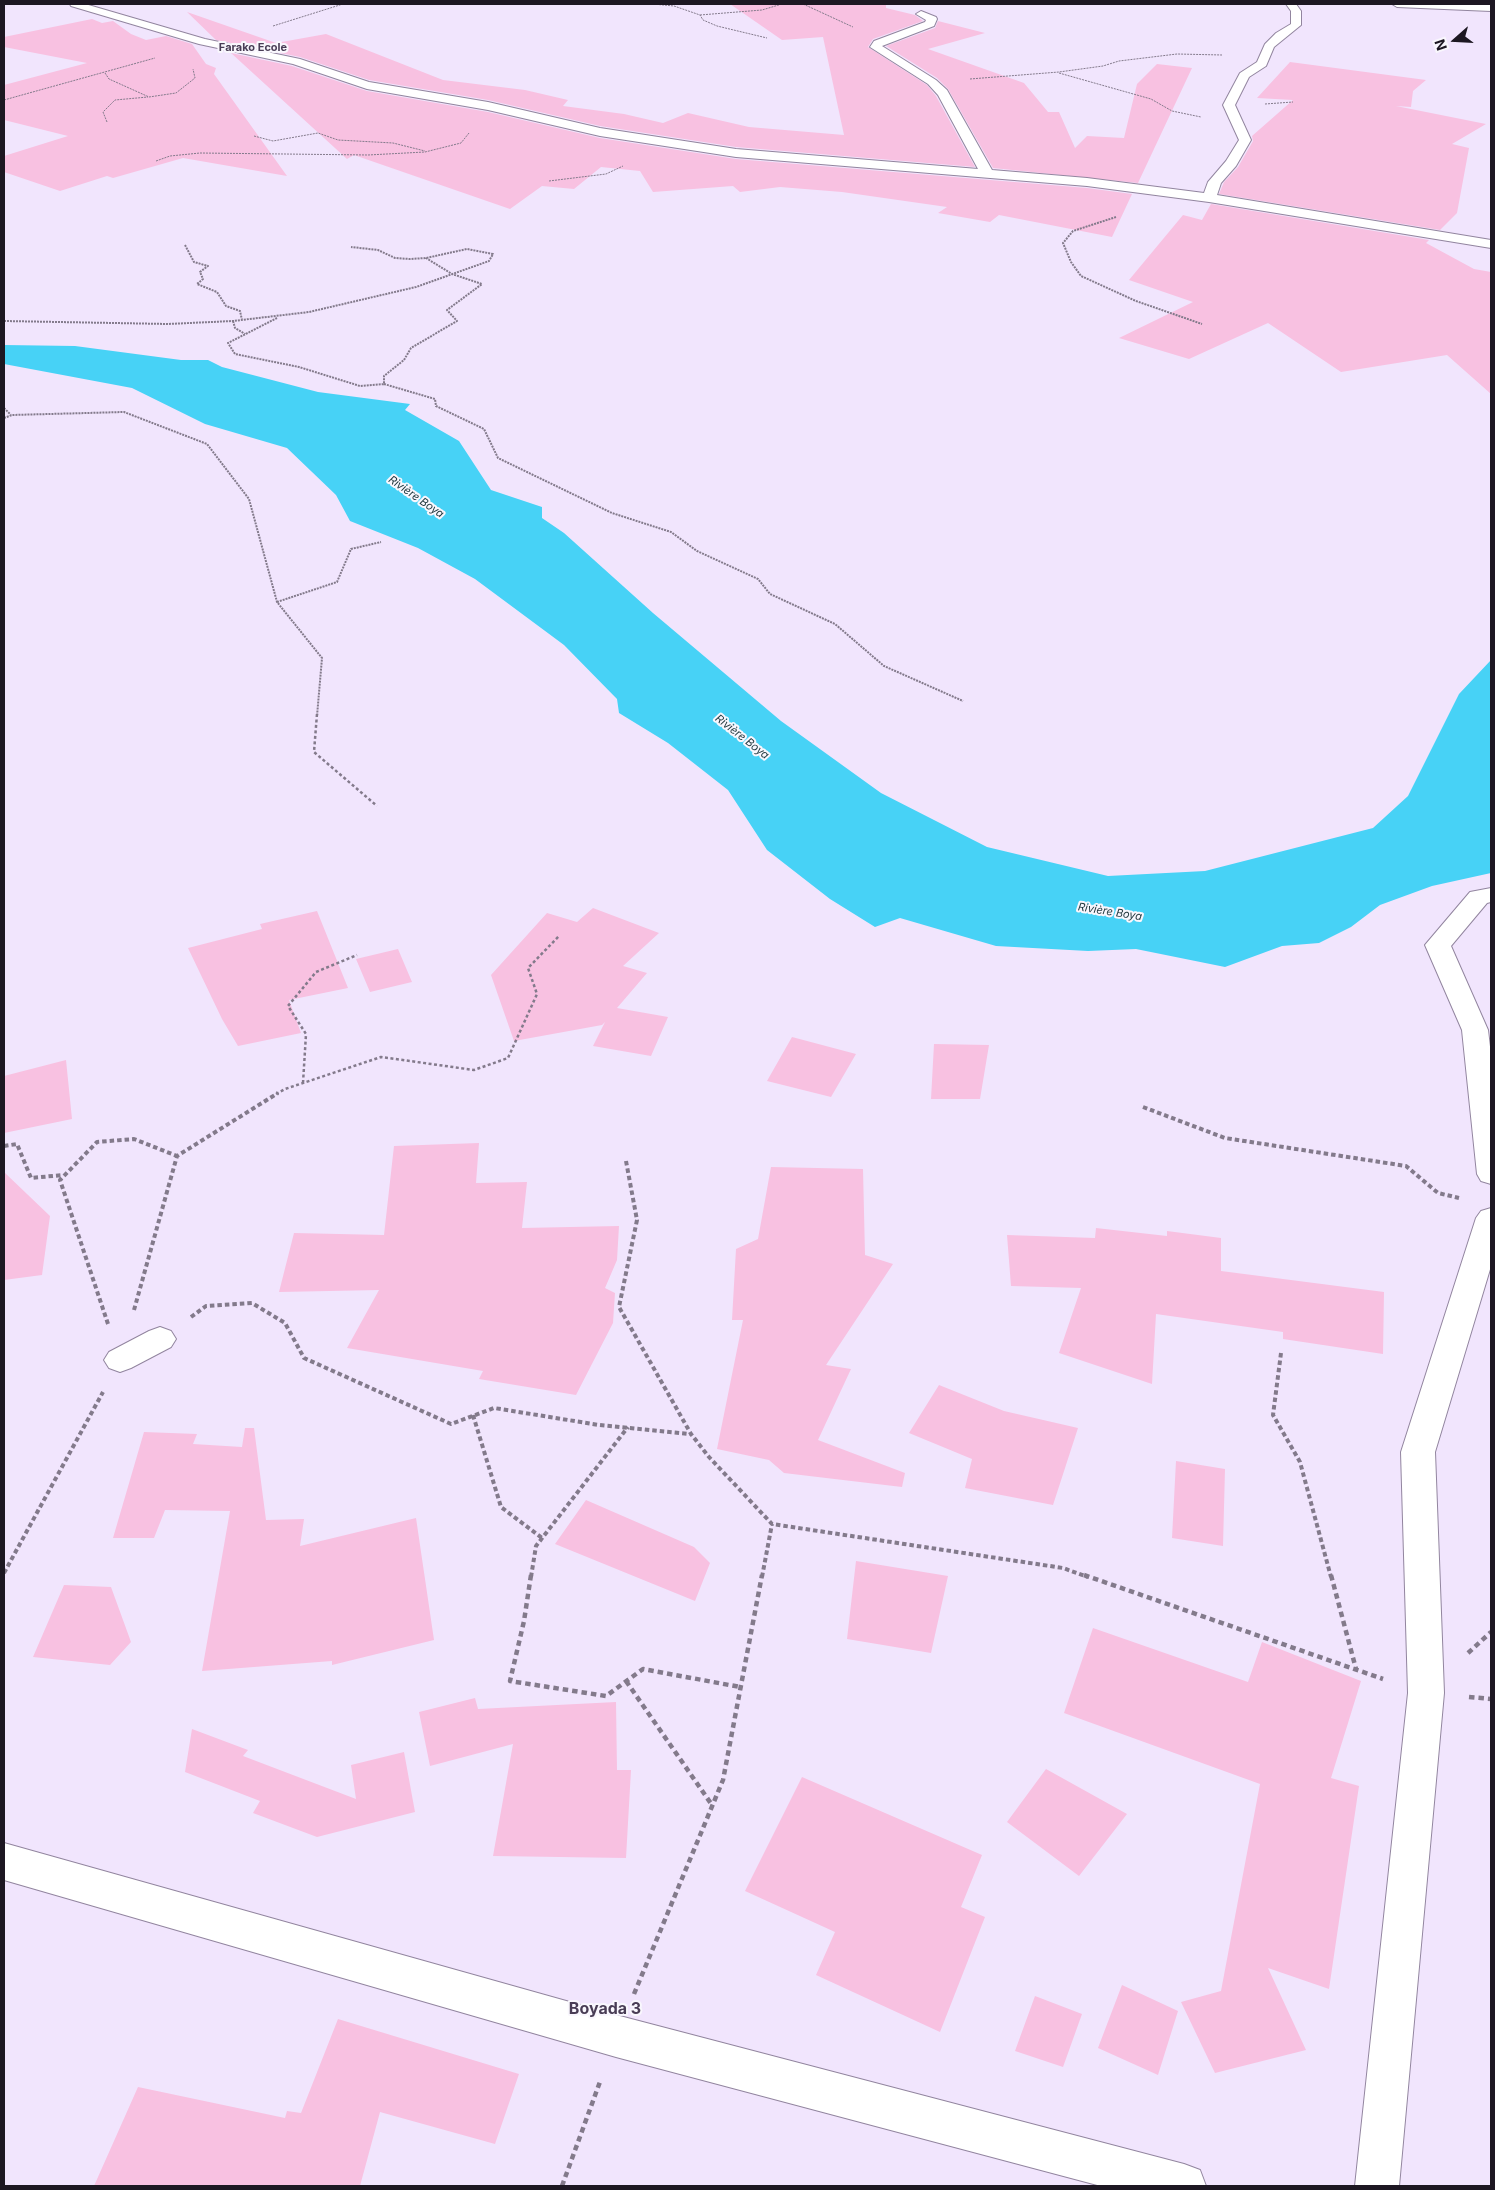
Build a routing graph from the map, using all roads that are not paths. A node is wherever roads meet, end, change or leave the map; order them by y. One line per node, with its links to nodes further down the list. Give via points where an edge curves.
1 (75, 4): 6 (street, via 204,45 296,61 368,85 488,106 600,132 736,153)
2 (1291, 4): 7 (street, via 1296,12 1296,25 1269,46 1262,64 1244,75 1229,105 1245,140 1232,163 1215,182)
3 (1397, 4): 4 (street)
4 (1491, 8)
5 (921, 14): 6 (street, via 932,19 930,24 876,47 932,82 943,93)
6 (987, 173): 7 (street)
7 (1209, 198): 8 (street)
8 (1491, 244)
9 (1491, 895): 10 (street, via 1479,897 1438,945 1475,1030)
10 (1491, 1174)
11 (1478, 1208): 16 (street, via 1418,1452 1426,1693)
12 (160, 1339): 13 (street)
13 (120, 1360)
14 (4, 1861): 15 (street, via 616,2036)
15 (1184, 2186)
16 (1376, 2186)

